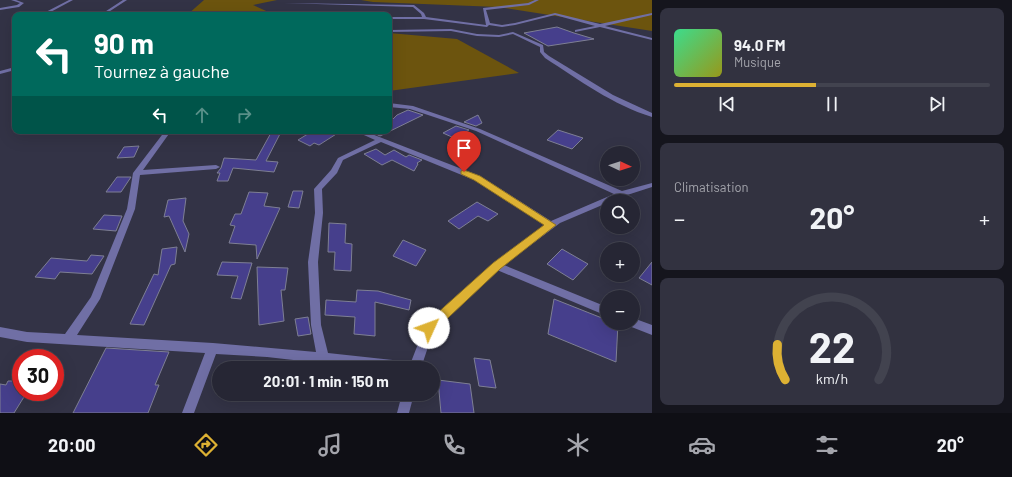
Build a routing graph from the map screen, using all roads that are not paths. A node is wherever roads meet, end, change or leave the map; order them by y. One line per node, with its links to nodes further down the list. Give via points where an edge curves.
1 (13, 0): 6 (street, via 22,3)
2 (71, 0): 7 (street)
3 (125, 0): 8 (street)
4 (537, 0): 12 (street, via 529,4 484,9)
5 (286, 4): 11 (street, via 414,6)
6 (0, 9)
7 (48, 12)
8 (107, 12)
9 (652, 14): 13 (street)
10 (392, 18): 11 (street)
11 (424, 18): 12 (street, via 487,26)
12 (488, 24): 13 (street, via 502,26 555,14)
13 (598, 24): 15 (street); 16 (street)
14 (392, 31): 20 (street, via 451,30 499,36 513,33 542,46 542,52 547,57 636,110)
15 (576, 31)
16 (652, 39)
17 (12, 69): 18 (street)
18 (0, 73)
19 (392, 105): 27 (street, via 411,107 478,130)
20 (652, 115)
21 (166, 134): 25 (street)
22 (366, 134): 23 (street)
23 (382, 140): 29 (street, via 477,178); 37 (street, via 340,159 334,171 318,189 319,213 313,262 316,326)
24 (216, 167): 25 (street)
25 (138, 173): 35 (street, via 131,209 95,299)
26 (652, 185): 27 (street)
27 (621, 194)
28 (600, 203): 29 (street)
29 (551, 225): 30 (street)
30 (496, 266): 31 (street); 39 (street, via 429,328)
31 (600, 309)
32 (640, 326): 33 (street)
33 (652, 330)
34 (0, 332): 35 (street, via 27,337)
35 (68, 339): 36 (street)
36 (213, 348): 37 (street); 41 (street)
37 (323, 358): 38 (street)
38 (351, 361)
39 (417, 361)
40 (406, 401): 42 (street)
41 (188, 413)
42 (403, 413)

